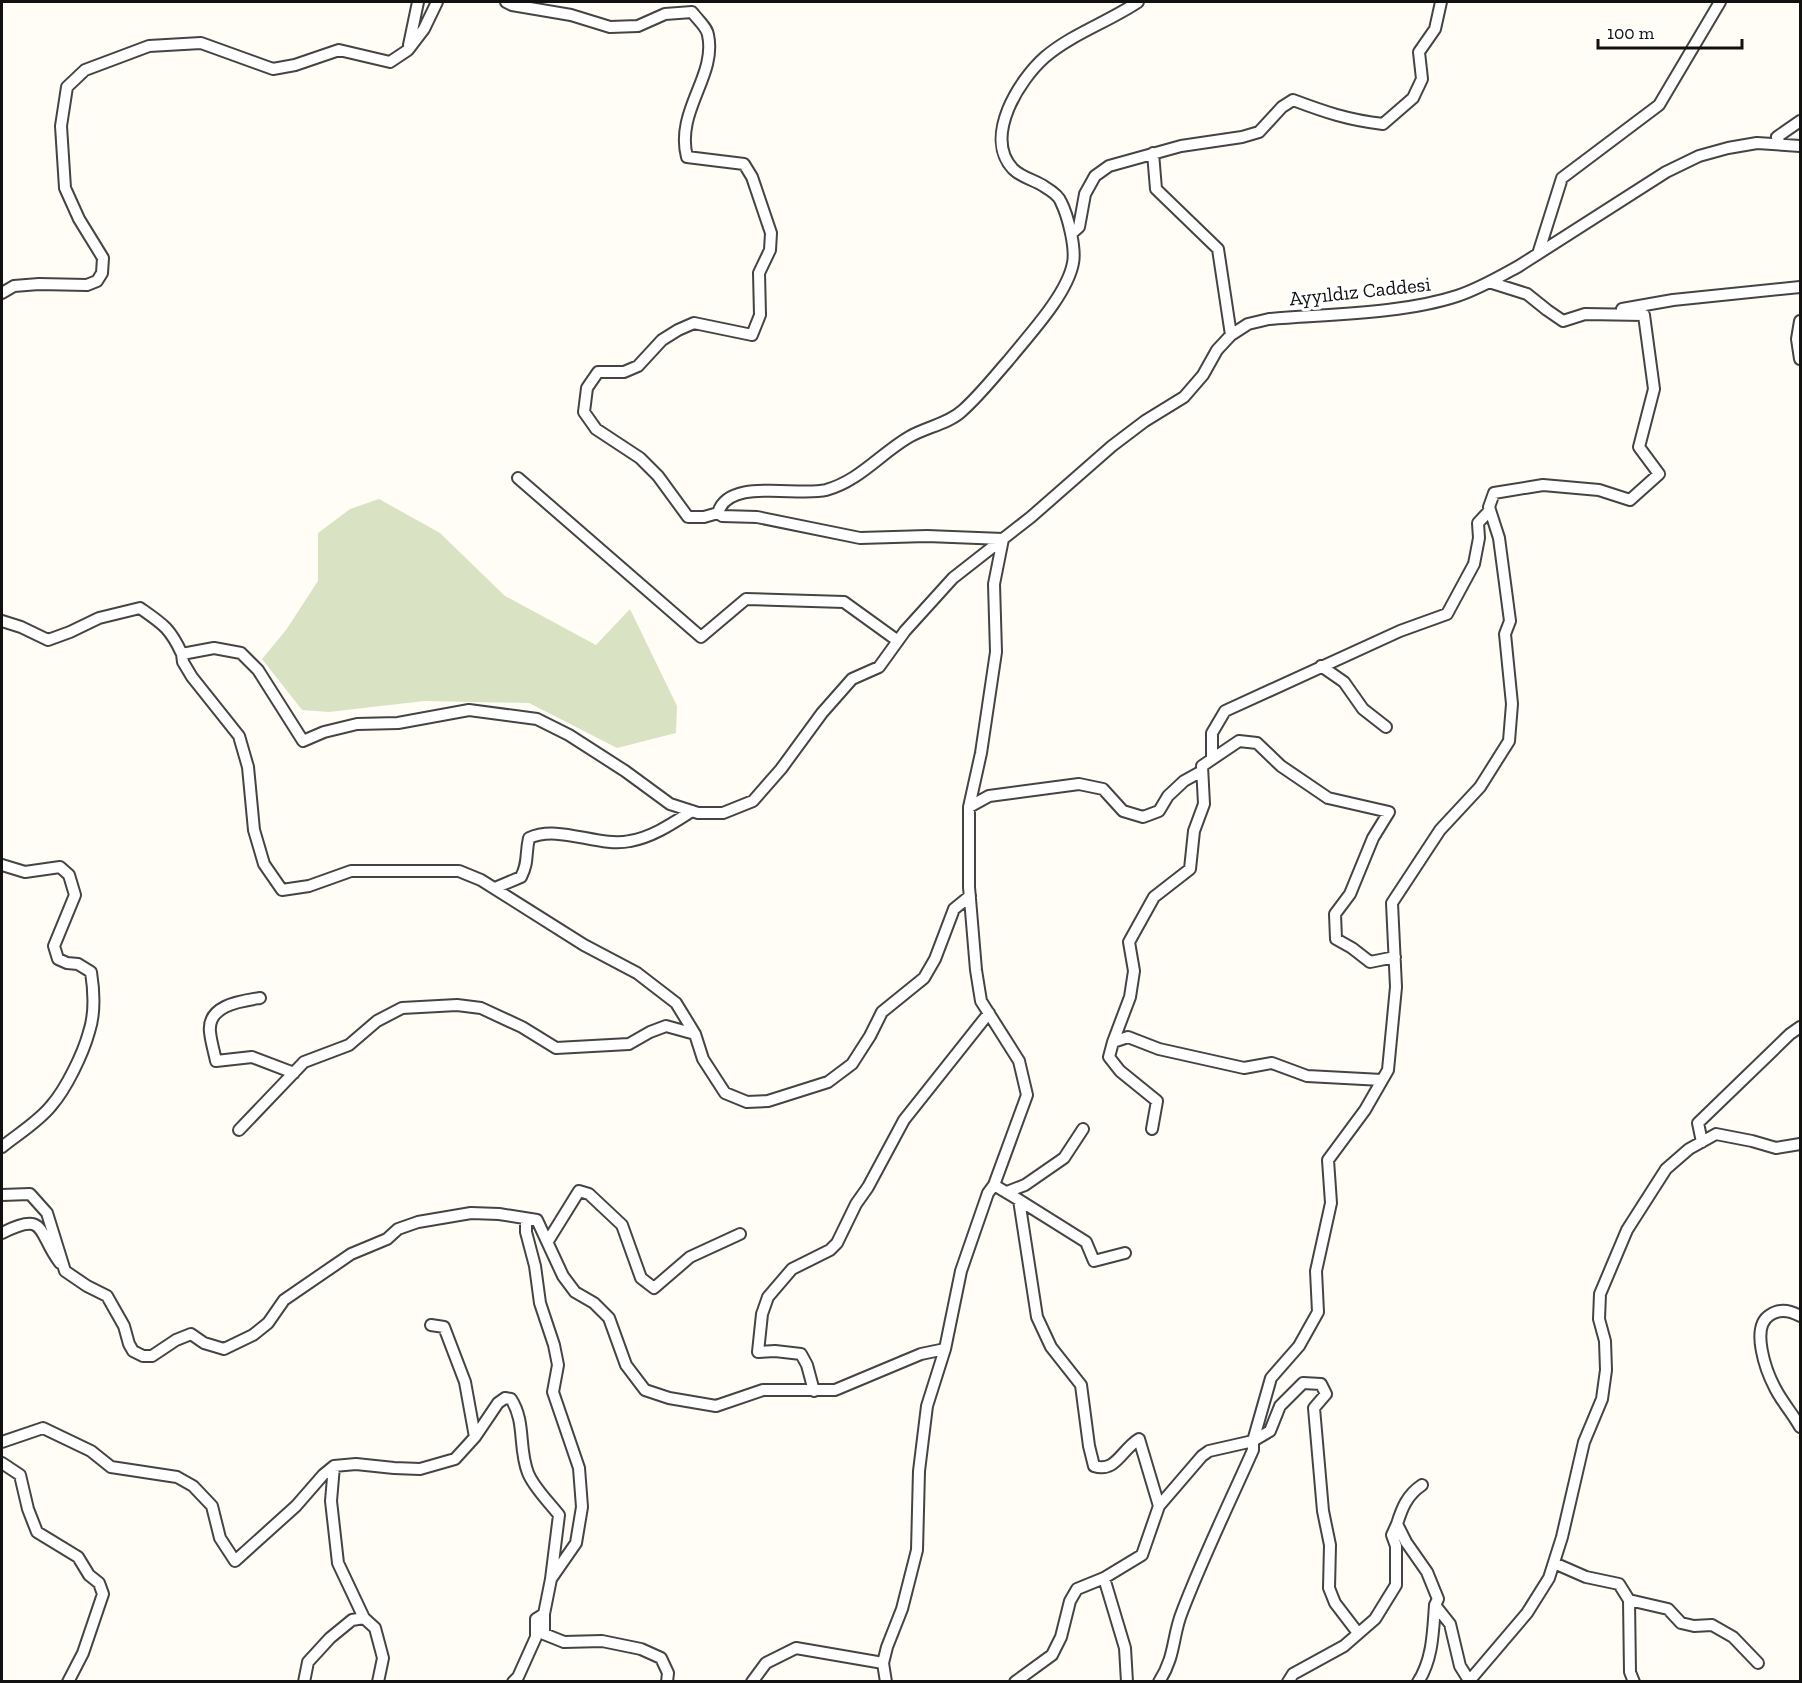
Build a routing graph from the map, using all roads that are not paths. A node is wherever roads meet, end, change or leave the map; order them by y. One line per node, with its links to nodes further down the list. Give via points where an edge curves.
1 (418, 2): 7 (street)
2 (437, 2): 7 (street)
3 (506, 2): 23 (street, via 610,27 638,26 665,14 692,12 708,33 708,56 687,116 683,141 687,156 744,164 752,177 771,233 770,250 759,273 760,315 752,336 694,323 662,340 638,366 624,372 598,372 587,388 584,412 596,429 652,470 688,517)
4 (1138, 2): 12 (street, via 1046,57 1026,76 1007,109 1003,135 1007,159 1013,169 1061,200)
5 (1441, 2): 11 (street, via 1435,29 1419,52 1422,79 1413,98 1383,124 1331,115 1293,100 1282,106 1259,132)
6 (1720, 2): 13 (street, via 1659,105 1562,178)
7 (408, 50): 16 (street, via 390,62 339,50 273,69 201,44 149,46 85,70 67,87 62,116 65,188 103,258 102,273 87,285 14,286)
8 (1800, 121): 9 (street, via 1777,137)
9 (1780, 144): 10 (street, Ayyıldız Caddesi); 13 (street, Ayyıldız Caddesi, via 1757,143 1699,156 1666,172)
10 (1800, 146)
11 (1153, 153): 12 (street, via 1109,166 1095,176 1085,194 1079,227); 19 (street, via 1156,189 1218,249)
12 (1071, 234): 23 (street, via 1074,262 1064,287 1035,328 960,413 907,438 839,485 803,492 765,490 732,494)
13 (1538, 254): 14 (street, Ayyıldız Caddesi)
14 (1489, 282): 17 (street, via 1527,294 1563,321); 19 (street, Ayyıldız Caddesi, via 1458,296 1423,305 1269,320 1248,324)
15 (1800, 287): 17 (street, via 1673,300)
16 (2, 293)
17 (1595, 314): 22 (street, via 1644,315 1654,389 1640,447 1659,474 1630,500 1599,490 1543,485 1494,493)
18 (1800, 321): 20 (street)
19 (1231, 334): 24 (street, Ayyıldız Caddesi, via 1184,397 1112,446)
20 (1800, 359)
21 (518, 478): 26 (street, via 700,637 746,599 844,602)
22 (1490, 510): 28 (street, via 1478,523 1474,564 1447,614); 37 (street, via 1510,621 1504,634 1512,704 1509,741 1480,787 1440,830 1392,903)
23 (718, 513): 24 (street, via 860,538)
24 (1003, 539): 26 (street, Ayyıldız Caddesi, via 953,578); 32 (street, via 994,584 996,652)
25 (2, 621): 27 (street, via 48,640 99,618 140,608 165,625)
26 (898, 641): 33 (street, Ayyıldız Caddesi, via 879,667 852,679 753,801 723,813)
27 (182, 654): 33 (street, Ayyıldız Caddesi, via 214,648 241,653 258,670 303,741 357,724 398,723 469,710 537,719 569,735 670,804); 35 (street, via 192,677 239,736 248,767 254,830 264,864 282,890 309,886 351,871 395,870 459,871)
28 (1321, 666): 29 (street, via 1344,682 1363,709); 30 (street, via 1225,711 1212,734)
29 (1386, 727)
30 (1212, 759): 31 (street, via 1202,766); 37 (street, via 1239,741 1257,743 1281,766 1328,798 1389,812 1373,838 1350,894 1335,914 1336,939 1370,962)
31 (1202, 771): 32 (street, via 1184,781 1159,811 1143,817 1123,811 1103,789 1079,784 989,796); 42 (street, via 1204,804 1194,831 1190,869 1154,897 1129,942 1134,971 1130,997)
32 (969, 807): 36 (street)
33 (692, 811): 35 (street, via 661,831 629,842 536,835 529,838 528,864 521,877)
34 (2, 865): 50 (street, via 25,872 60,867 69,875 75,895 54,946 58,959 90,972 93,985 90,1031 67,1084 42,1116)
35 (495, 888): 41 (street, via 584,945 637,973 676,1003)
36 (970, 896): 39 (street, via 981,1000); 41 (street, via 954,909 924,978 882,1012 852,1064 828,1083 768,1101 747,1102 724,1093 703,1059)
37 (1395, 957): 44 (street, via 1388,1070)
38 (260, 998): 43 (street, via 233,1002 214,1018 209,1030 216,1061 252,1057)
39 (990, 1013): 51 (street, via 1019,1061 1027,1095); 66 (street, via 904,1120 837,1243 792,1269 768,1297 758,1352 801,1354)
40 (1800, 1027): 48 (street, via 1698,1123)
41 (695, 1034): 43 (street, via 666,1026 629,1044 556,1048 481,1008 402,1008 377,1021 349,1045 304,1062)
42 (1113, 1042): 44 (street, via 1128,1037 1159,1049 1244,1068 1272,1063 1307,1076); 46 (street, via 1109,1057 1157,1101)
43 (294, 1073): 47 (street)
44 (1382, 1080): 69 (street, via 1328,1160 1331,1203 1316,1271 1318,1312 1299,1346 1270,1378)
45 (1083, 1129): 52 (street, via 1064,1158 1025,1185)
46 (1152, 1129)
47 (239, 1130)
48 (1702, 1142): 49 (street, via 1716,1134 1776,1148); 76 (street, via 1666,1169 1627,1230 1600,1294 1606,1370 1602,1399 1584,1442)
49 (1800, 1144)
50 (2, 1147)
51 (994, 1185): 52 (street); 65 (street, via 961,1271)
52 (1007, 1192): 54 (street)
53 (2, 1195): 56 (street, via 30,1194)
54 (1020, 1200): 61 (street, via 1086,1242 1094,1261); 74 (street, via 1037,1317 1051,1347 1081,1385 1094,1466 1110,1467 1139,1439)
55 (2, 1202): 56 (street)
56 (36, 1203): 62 (street, via 47,1213)
57 (526, 1219): 60 (street, via 537,1220); 62 (street, via 471,1213 398,1229 387,1239 351,1254 284,1300 268,1323 224,1349 204,1344 191,1334 152,1356 143,1356 133,1351 107,1296); 78 (street, via 540,1303 558,1365 553,1392 580,1477 582,1507 576,1543)
58 (2, 1233): 62 (street, via 20,1224 35,1224)
59 (740, 1234): 60 (street, via 690,1257 654,1288 641,1278 622,1226 589,1194 579,1191)
60 (548, 1241): 66 (street, via 563,1276 575,1292 609,1318 626,1365 645,1390 716,1406 763,1390)
61 (1125, 1253)
62 (66, 1271)
63 (1800, 1316): 67 (street, via 1778,1311 1761,1323 1759,1331 1775,1388)
64 (431, 1325): 68 (street, via 444,1327 465,1382)
65 (945, 1349): 66 (street, via 921,1353 835,1390); 84 (street, via 927,1406 918,1471 917,1550)
66 (814, 1391)
67 (1800, 1427)
68 (475, 1437): 72 (street, via 455,1459 420,1469); 78 (street, via 498,1403 511,1399 521,1422 528,1472 559,1515)
69 (1253, 1441): 74 (street, via 1209,1451); 83 (street, via 1270,1431 1280,1406 1304,1383 1321,1384 1326,1394 1314,1408 1314,1415 1330,1545 1329,1588 1335,1603); 96 (street, via 1253,1450 1181,1614 1173,1654)
70 (2, 1442): 72 (street, via 43,1428 91,1451 111,1467 177,1477 193,1486 212,1506 220,1538 235,1561)
71 (2, 1463): 87 (street, via 20,1475 37,1532 78,1557 103,1594 83,1653)
72 (334, 1466): 82 (street, via 331,1501 338,1563)
73 (1422, 1485): 75 (street, via 1402,1507)
74 (1159, 1506): 77 (street, via 1142,1555)
75 (1397, 1524): 80 (street, via 1427,1572 1438,1599); 83 (street, via 1392,1535 1396,1546 1396,1585 1375,1619)
76 (1554, 1563): 79 (street, via 1586,1577 1619,1584); 86 (street, via 1527,1613)
77 (1104, 1578): 94 (street, via 1077,1589 1053,1655); 95 (street, via 1125,1648)
78 (551, 1579): 81 (street)
79 (1629, 1600): 85 (street, via 1668,1609 1681,1623 1712,1625 1733,1637); 99 (street, via 1630,1672)
80 (1435, 1605): 86 (street, via 1450,1624 1460,1666); 98 (street, via 1432,1645)
81 (544, 1614): 90 (street, via 536,1619 536,1637); 91 (street, via 544,1634 564,1642 602,1641 641,1649 661,1658 668,1673)
82 (364, 1618): 88 (street, via 352,1620 330,1638 308,1662); 89 (street, via 375,1628 383,1658)
83 (1358, 1633): 97 (street, via 1344,1646 1293,1674)
84 (883, 1663): 92 (street, via 796,1648 766,1663); 93 (street)
85 (1758, 1663)
86 (1470, 1681)
87 (68, 1682)
88 (304, 1682)
89 (378, 1682)
90 (513, 1682)
91 (667, 1682)
92 (752, 1682)
93 (885, 1682)
94 (1015, 1682)
95 (1127, 1682)
96 (1159, 1682)
97 (1288, 1682)
98 (1418, 1682)
99 (1634, 1682)

